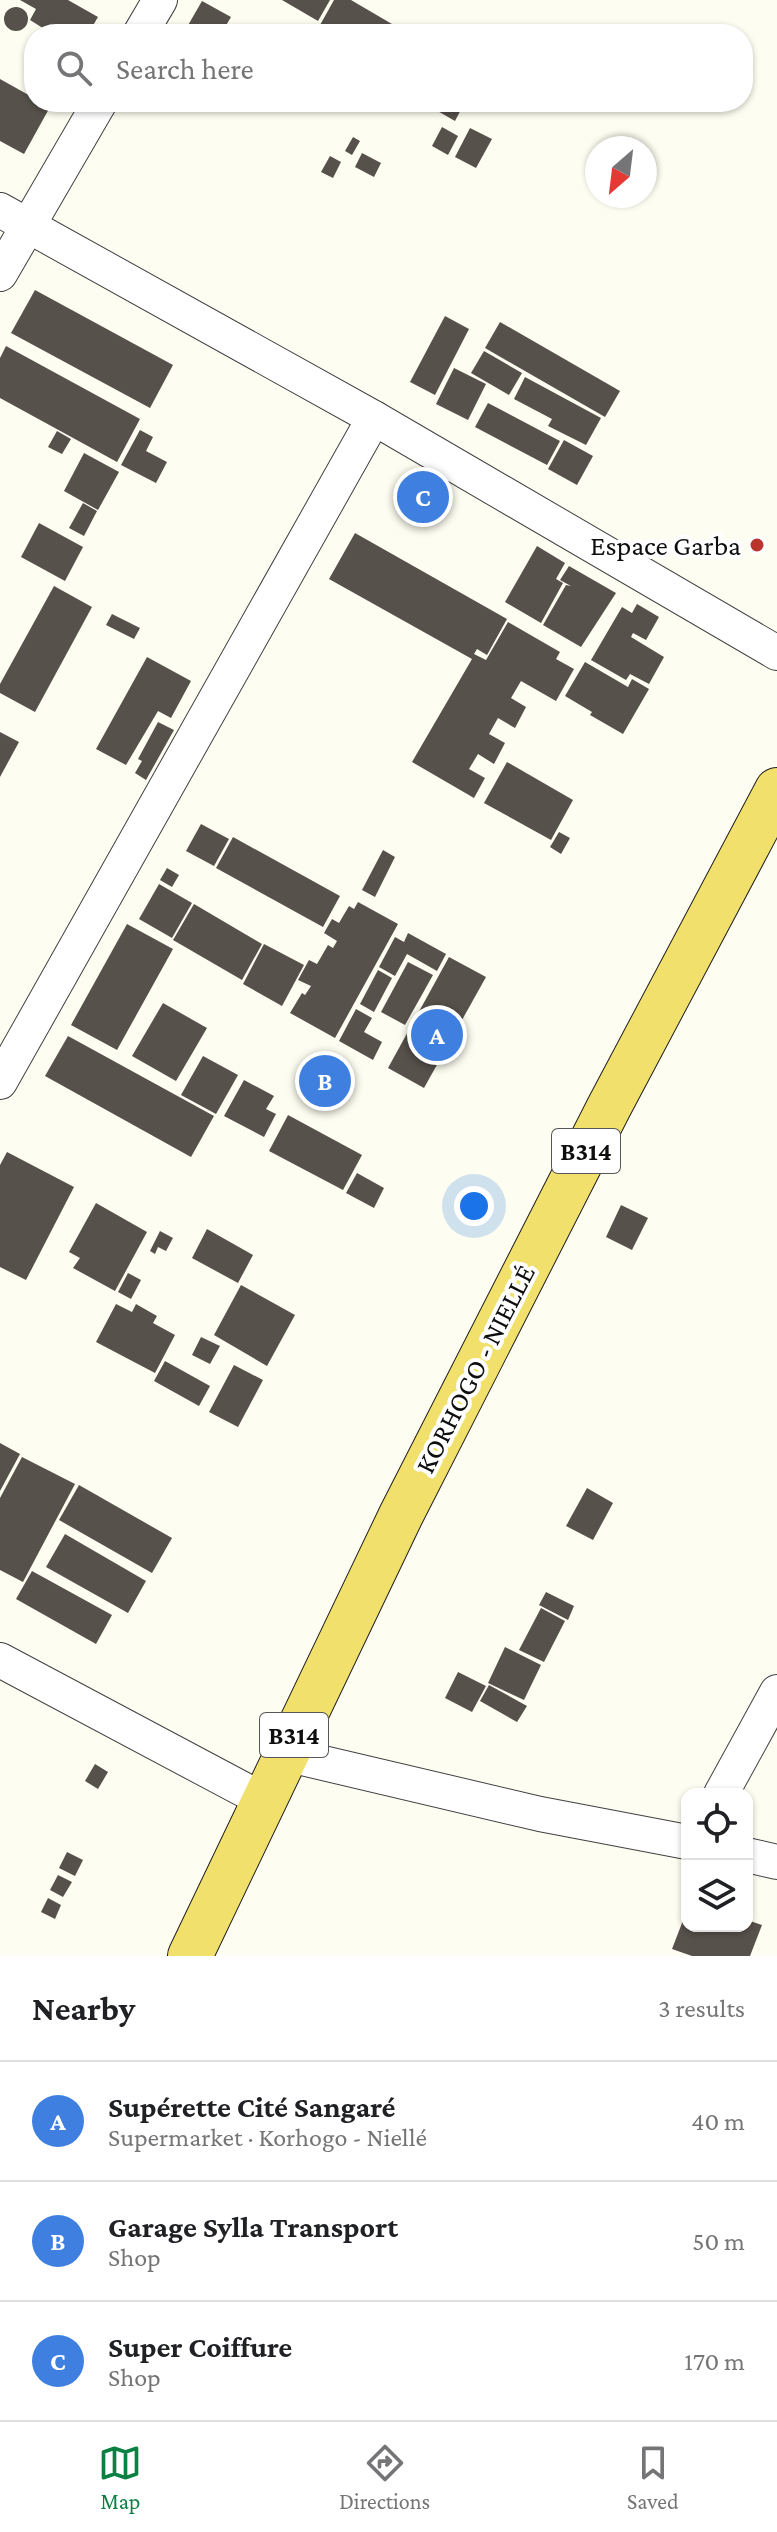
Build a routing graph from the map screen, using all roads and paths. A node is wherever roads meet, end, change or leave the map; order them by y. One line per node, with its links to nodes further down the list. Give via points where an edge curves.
1 (160, 0): 2 (street)
2 (146, 24)
3 (93, 112): 4 (street)
4 (14, 218): 5 (street); 6 (street)
5 (0, 274)
6 (374, 418): 7 (street); 9 (street)
7 (777, 653)
8 (777, 790): 12 (main road, KORHOGO - NIELLÉ / B314, via 594,1135)
9 (0, 1082)
10 (0, 1660): 14 (street)
11 (777, 1692): 13 (street)
12 (285, 1754): 14 (main road, KORHOGO - NIELLÉ / B314); 15 (street)
13 (724, 1788)
14 (265, 1801): 18 (main road, KORHOGO - NIELLÉ / B314)
15 (681, 1841)
16 (753, 1856): 17 (street)
17 (777, 1862)
18 (190, 1956)

